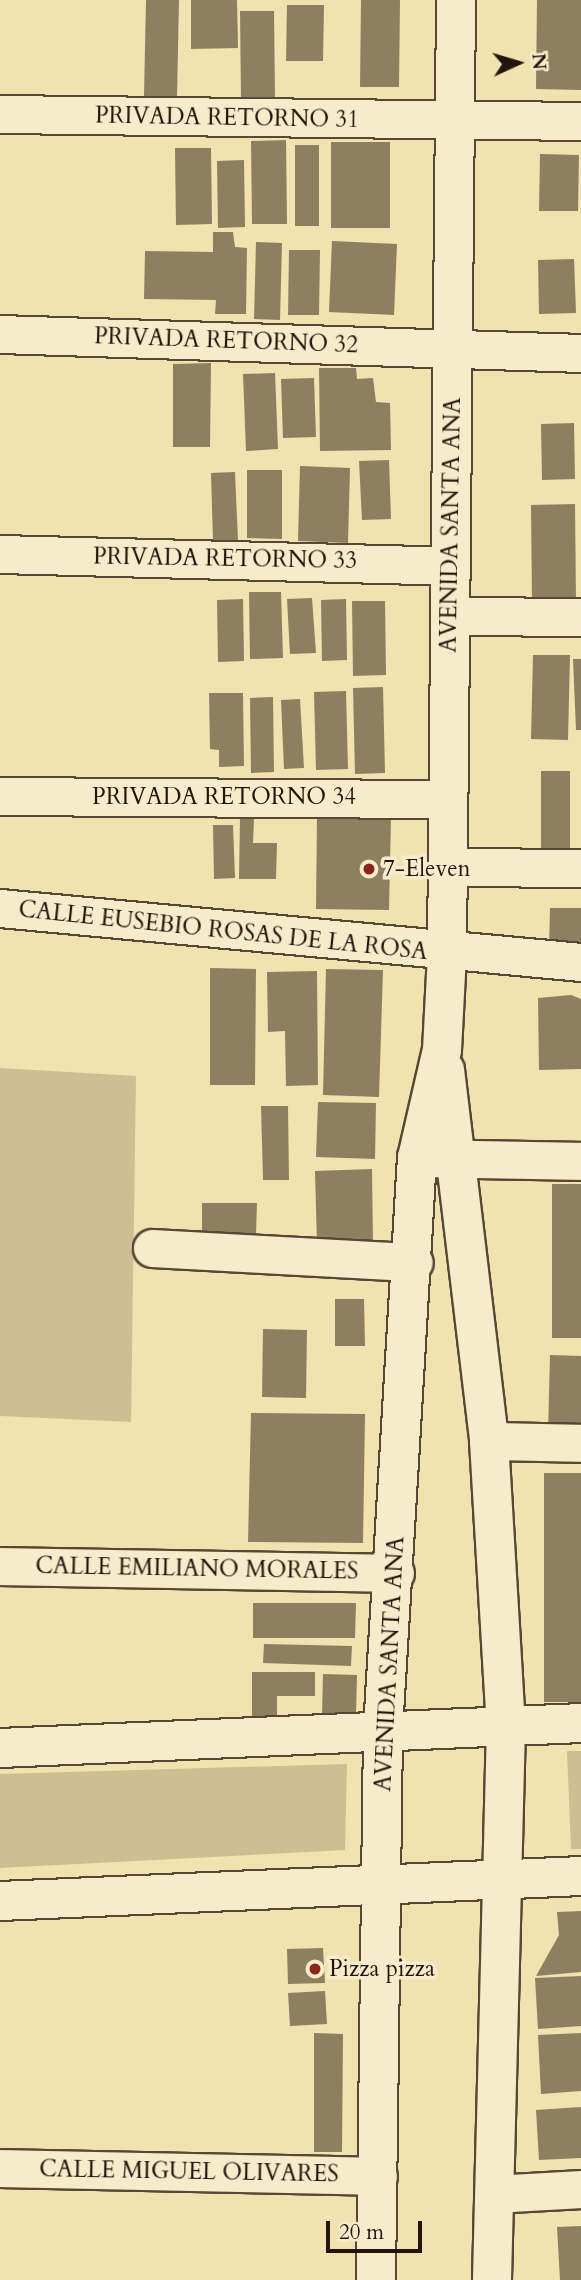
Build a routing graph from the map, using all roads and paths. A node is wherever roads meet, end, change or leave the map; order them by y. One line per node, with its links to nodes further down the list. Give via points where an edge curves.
1 (456, 0): 3 (main road, AVENIDA SANTA ANA)
2 (0, 114): 3 (street, PRIVADA RETORNO 31)
3 (454, 120): 4 (street, PRIVADA RETORNO 31); 6 (main road, AVENIDA SANTA ANA)
4 (581, 121)
5 (0, 334): 6 (street, PRIVADA RETORNO 32)
6 (452, 351): 7 (street, PRIVADA RETORNO 32); 9 (main road, AVENIDA SANTA ANA)
7 (581, 354)
8 (0, 554): 9 (street, PRIVADA RETORNO 33)
9 (450, 566): 10 (main road, AVENIDA SANTA ANA)
10 (450, 616): 11 (street); 13 (main road, AVENIDA SANTA ANA)
11 (581, 617)
12 (0, 796): 13 (street, PRIVADA RETORNO 34)
13 (448, 799): 14 (main road, AVENIDA SANTA ANA)
14 (447, 867): 15 (street); 17 (main road, AVENIDA SANTA ANA)
15 (581, 868)
16 (0, 908): 17 (street, CALLE EUSEBIO ROSAS DE LA ROSA)
17 (447, 953): 18 (street, CALLE EUSEBIO ROSAS DE LA ROSA); 19 (main road, AVENIDA SANTA ANA)
18 (581, 962)
19 (442, 1050): 20 (main road, AVENIDA SANTA ANA); 21 (main road, AVENIDA SANTA ANA)
20 (459, 1157): 21 (street); 22 (street); 25 (main road, AVENIDA SANTA ANA)
21 (417, 1158): 24 (main road, AVENIDA SANTA ANA)
22 (581, 1161)
23 (152, 1248): 24 (street)
24 (414, 1262): 28 (main road, AVENIDA SANTA ANA)
25 (489, 1441): 26 (street); 30 (main road, AVENIDA SANTA ANA)
26 (581, 1443)
27 (0, 1566): 28 (street, CALLE EMILIANO MORALES)
28 (395, 1573): 31 (main road, AVENIDA SANTA ANA)
29 (581, 1723): 30 (main road)
30 (506, 1726): 31 (main road); 34 (main road, AVENIDA SANTA ANA)
31 (383, 1730): 32 (main road); 35 (main road, AVENIDA SANTA ANA)
32 (0, 1748)
33 (581, 1876): 34 (main road)
34 (500, 1878): 35 (main road); 40 (main road, AVENIDA SANTA ANA)
35 (383, 1880): 36 (main road); 38 (main road, AVENIDA SANTA ANA)
36 (0, 1900)
37 (0, 2168): 38 (street, CALLE MIGUEL OLIVARES)
38 (378, 2176): 41 (main road, AVENIDA SANTA ANA)
39 (581, 2189): 40 (street)
40 (494, 2194): 42 (main road, AVENIDA SANTA ANA)
41 (376, 2280)
42 (492, 2280)

